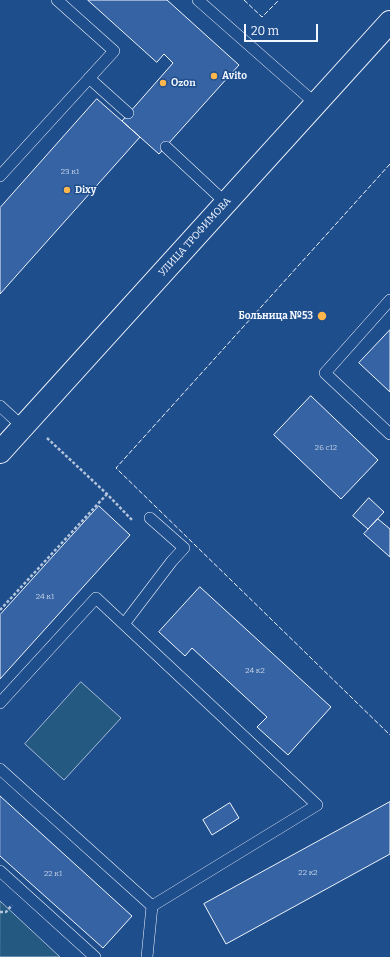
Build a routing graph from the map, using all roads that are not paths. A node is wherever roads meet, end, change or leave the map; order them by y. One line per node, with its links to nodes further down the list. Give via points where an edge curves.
1 (57, 0): 4 (lane, via 114,51)
2 (198, 0): 5 (lane)
3 (390, 22): 5 (main road, УЛИЦА ТРОФИМОВА)
4 (89, 78): 6 (lane); 8 (lane)
5 (316, 104): 9 (main road, УЛИЦА ТРОФИМОВА)
6 (128, 113)
7 (166, 147): 9 (lane)
8 (0, 176)
9 (226, 203): 12 (main road, УЛИЦА ТРОФИМОВА)
10 (390, 300): 13 (lane, via 325,373)
11 (0, 406): 12 (lane)
12 (23, 427): 14 (main road, УЛИЦА ТРОФИМОВА)
13 (390, 434)
14 (0, 452)
15 (150, 518): 16 (lane, via 184,548)
16 (124, 624): 17 (lane, via 96,598); 20 (lane, via 317,805)
17 (0, 703)
18 (0, 769): 20 (lane)
19 (0, 871): 21 (lane)
20 (152, 906): 22 (lane)
21 (95, 957)
22 (147, 957)

